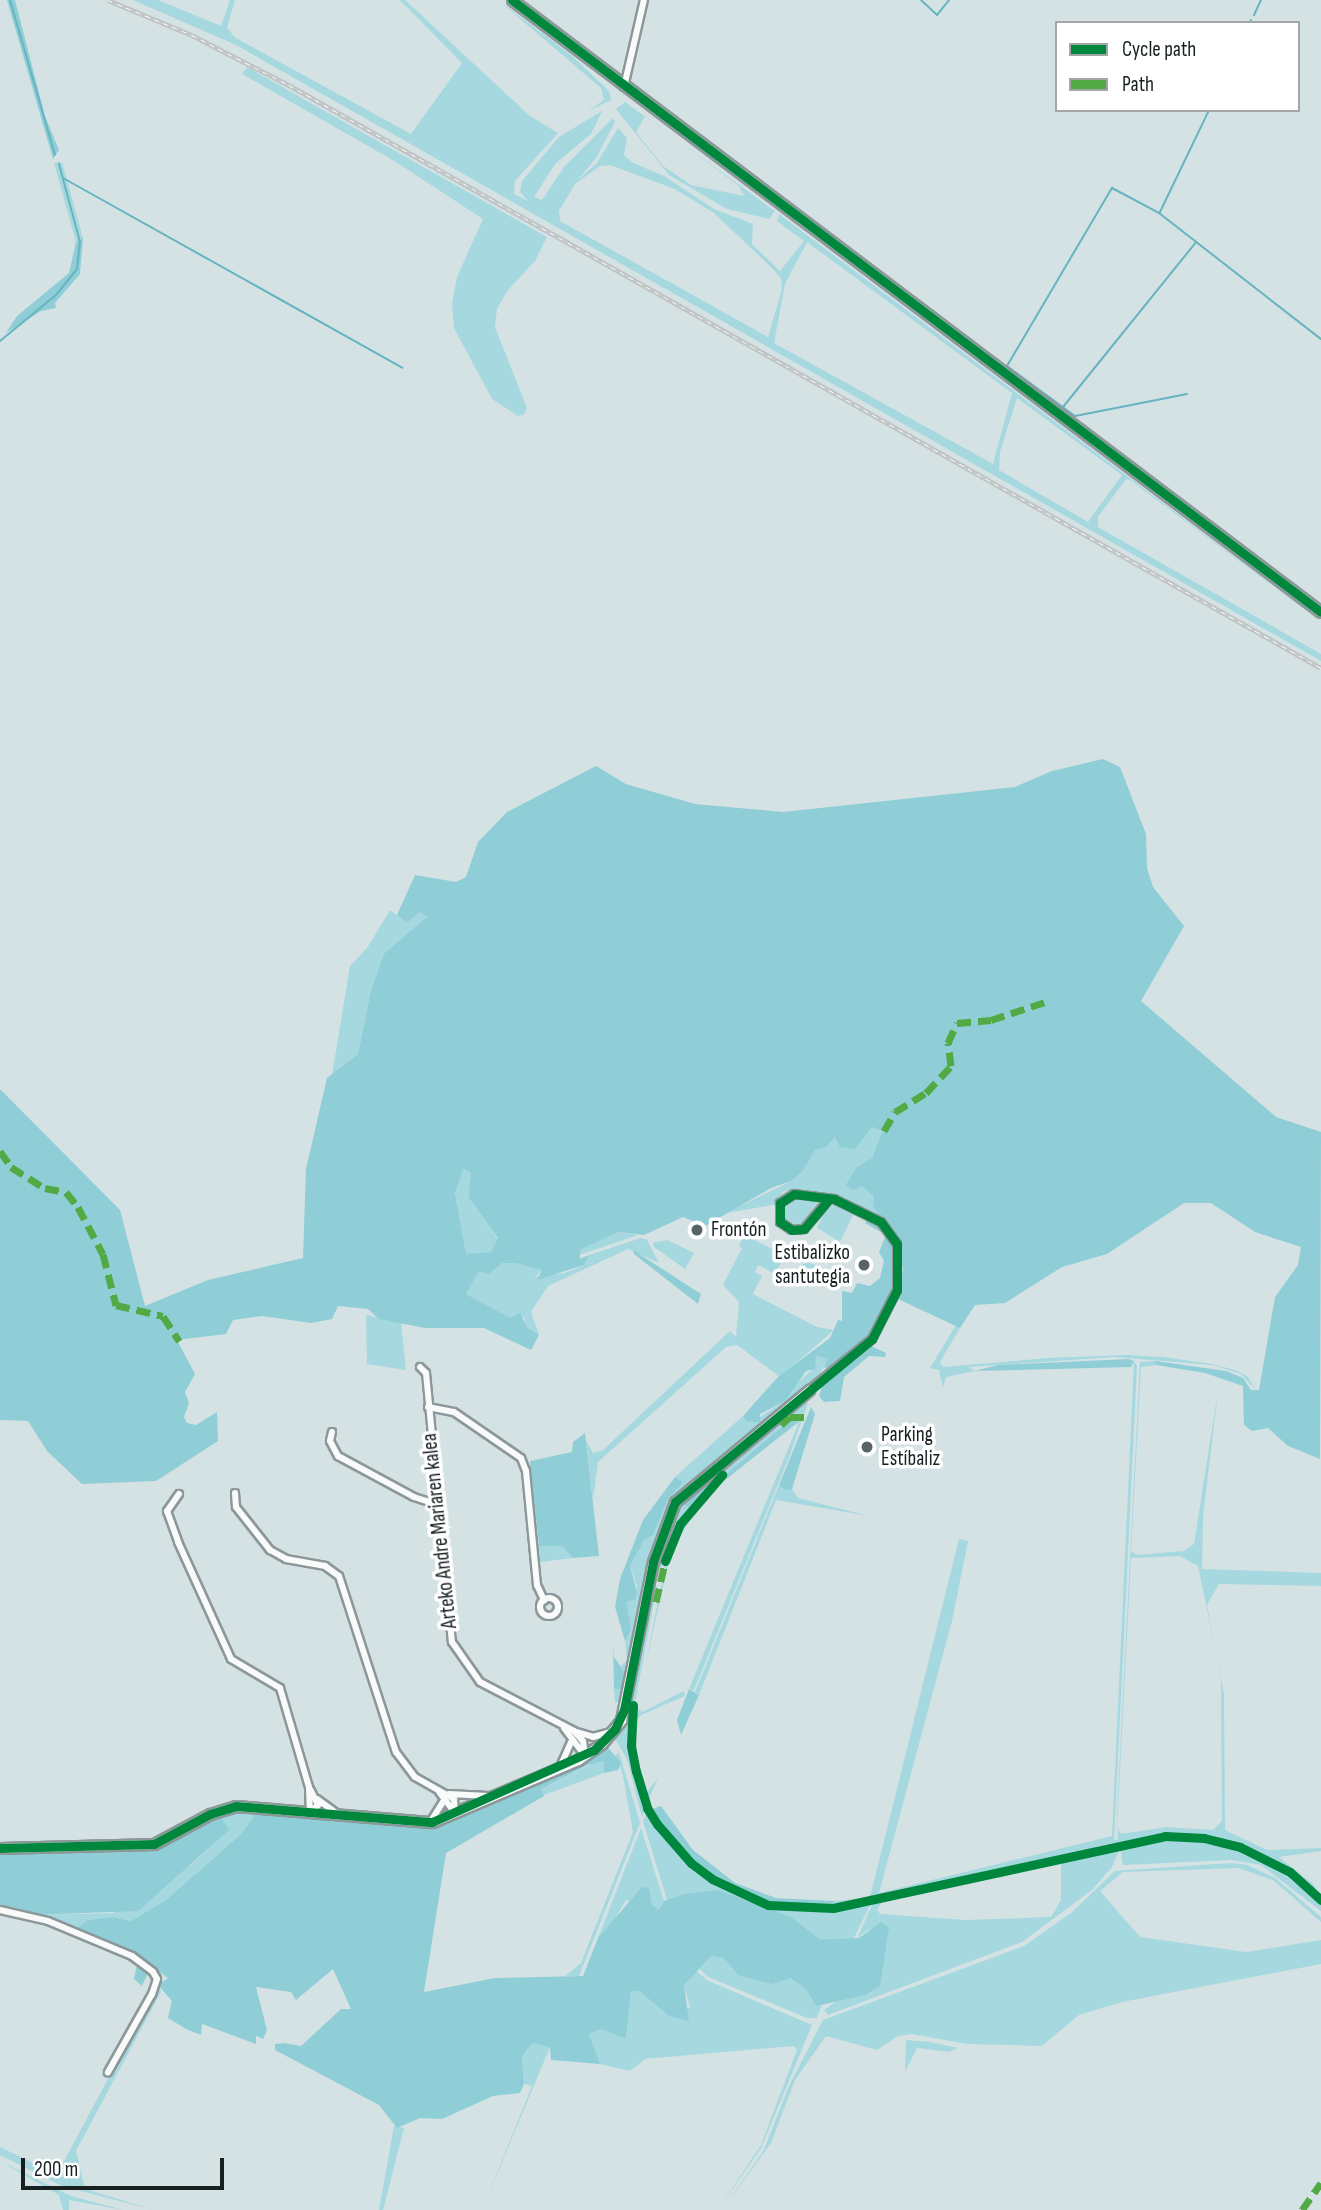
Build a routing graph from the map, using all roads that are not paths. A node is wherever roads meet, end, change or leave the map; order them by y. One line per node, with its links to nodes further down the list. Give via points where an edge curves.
1 (512, 0): 3 (street)
2 (644, 0): 3 (street)
3 (624, 88): 4 (street)
4 (1321, 612)
5 (829, 1199): 5 (street, via 789,1195 780,1203 780,1222 792,1230 804,1229); 7 (street, via 890,1229 900,1265 897,1290 872,1339)
6 (420, 1367): 8 (street, Arteko Andre Mariaren kalea, via 426,1373)
7 (809, 1390): 15 (street, via 675,1502 653,1562)
8 (428, 1406): 12 (street, Arteko Andre Mariaren kalea); 13 (street, via 454,1412 521,1458 537,1585)
9 (332, 1432): 12 (street, via 333,1448 343,1459)
10 (235, 1493): 21 (street, via 236,1507 270,1550 286,1559 325,1566 339,1576 396,1752 415,1777)
11 (179, 1494): 20 (street, via 167,1511 223,1644 236,1662 279,1689)
12 (436, 1504): 14 (street, Arteko Andre Mariaren kalea, via 449,1630 457,1654 488,1688)
13 (544, 1600)
14 (560, 1725): 16 (street, Arteko Andre Mariaren kalea); 17 (street, Arteko Andre Mariaren kalea)
15 (617, 1726): 16 (street, Arteko Andre Mariaren kalea, via 593,1737); 18 (street)
16 (574, 1731): 18 (street, via 583,1741)
17 (571, 1740): 18 (street, Arteko Andre Mariaren kalea); 19 (street)
18 (585, 1756): 19 (street)
19 (557, 1770): 24 (street)
20 (309, 1787): 23 (street); 25 (street)
21 (439, 1792): 22 (street); 26 (street)
22 (449, 1794): 24 (street); 29 (street, via 456,1804)
23 (309, 1796): 27 (street); 28 (street)
24 (488, 1796): 29 (street)
25 (317, 1799): 28 (street); 30 (street)
26 (443, 1802): 29 (street); 31 (street)
27 (293, 1810): 28 (street); 32 (street, via 227,1808 170,1838 144,1845)
28 (310, 1812): 30 (street)
29 (455, 1814): 31 (street)
30 (340, 1815): 31 (street)
31 (428, 1822)
32 (0, 1847)
33 (0, 1910): 34 (street, via 48,1921 132,1956 153,1972 157,1979 152,1994)
34 (108, 2072)

